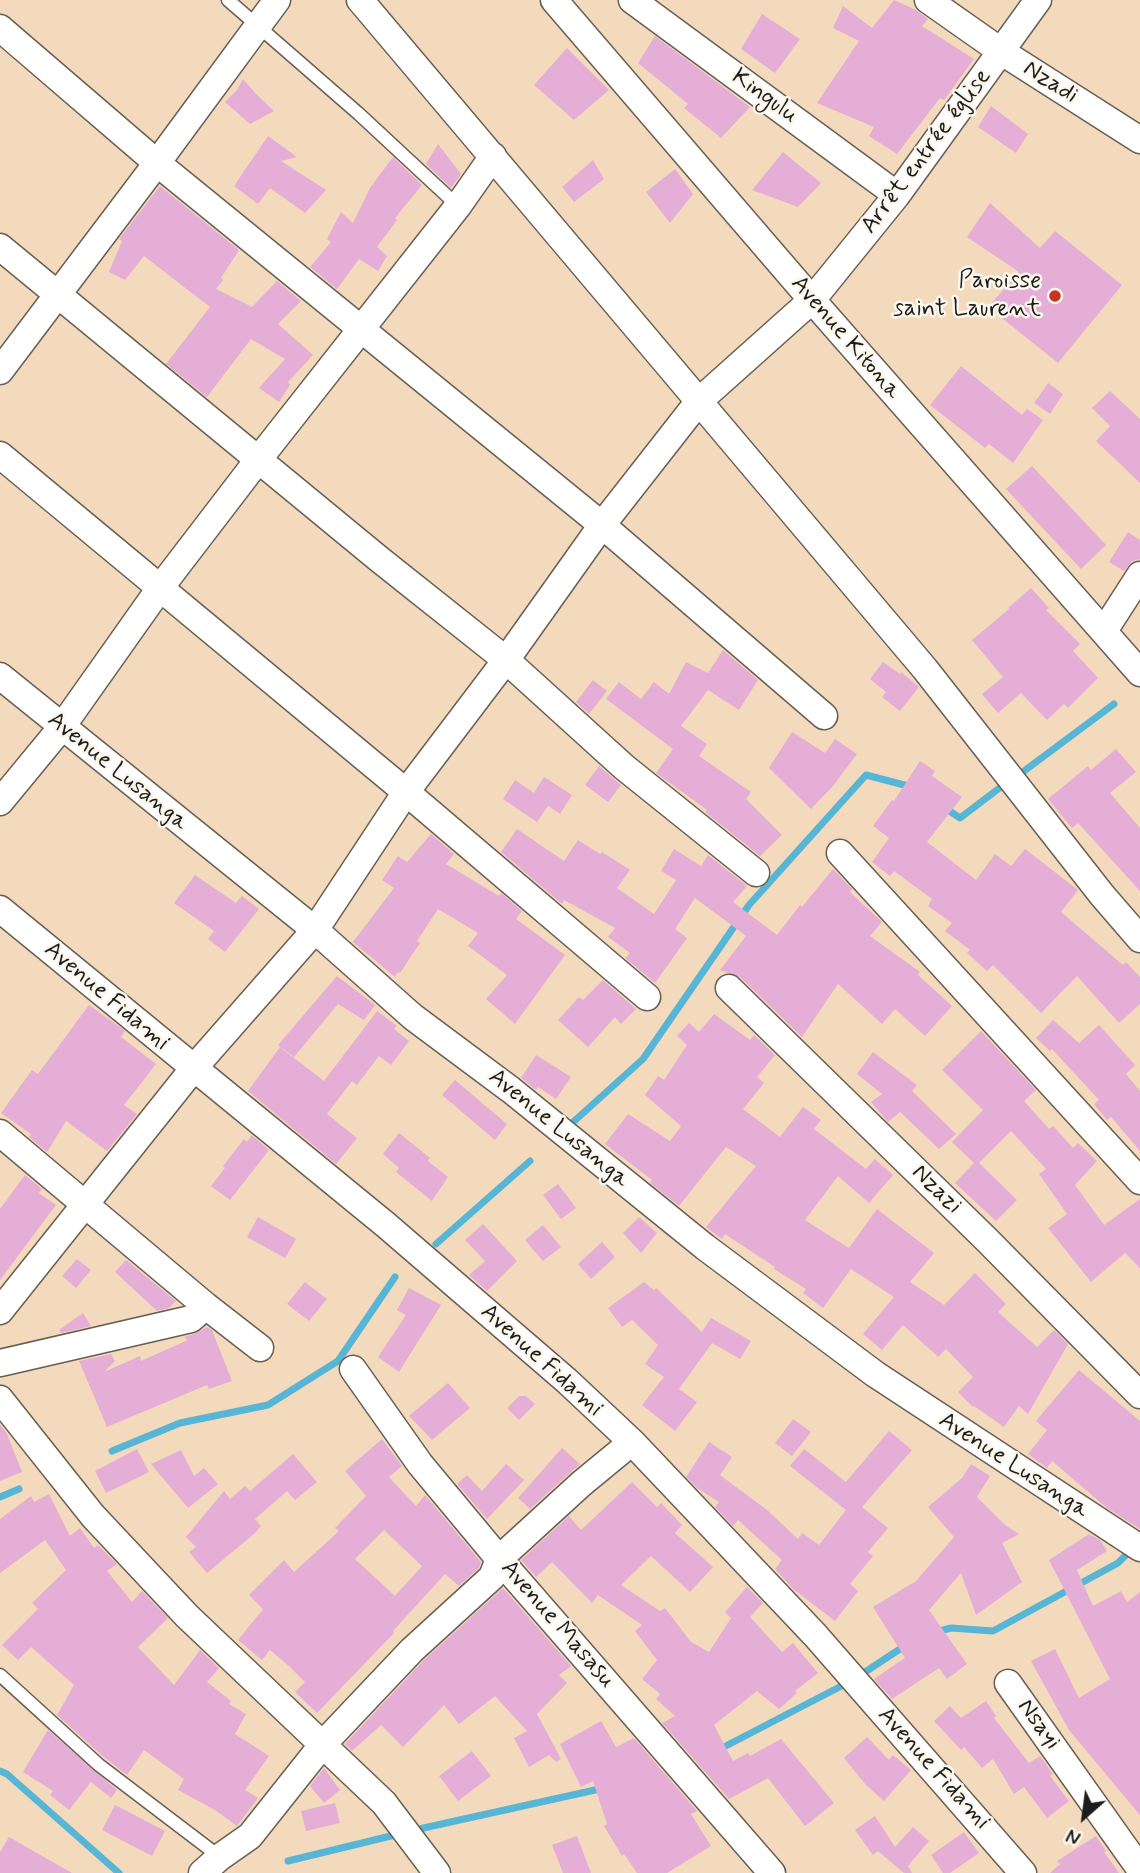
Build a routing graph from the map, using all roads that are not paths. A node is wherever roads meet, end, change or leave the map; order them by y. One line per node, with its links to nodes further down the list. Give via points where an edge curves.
1 (228, 0): 8 (lane)
2 (277, 0): 8 (street)
3 (360, 0): 12 (street)
4 (554, 0): 18 (street, Avenue Kitona)
5 (632, 0): 14 (street, Kingulu)
6 (928, 0): 10 (street, Nzadi)
7 (1038, 0): 10 (street, Arrêt entrée église)
8 (259, 26): 13 (street); 15 (lane)
9 (0, 28): 13 (street)
10 (1002, 52): 11 (street, Nzadi); 14 (street, Arrêt entrée église)
11 (1140, 140)
12 (493, 156): 15 (street); 21 (street)
13 (158, 163): 17 (street); 19 (street)
14 (897, 195): 18 (street, Arrêt entrée église)
15 (458, 206): 19 (street)
16 (0, 247): 17 (street)
17 (57, 295): 20 (street); 23 (street)
18 (812, 300): 21 (street, Arrêt entrée église); 27 (street, Avenue Kitona)
19 (360, 328): 23 (street); 24 (street)
20 (0, 371)
21 (699, 401): 24 (street, Arrêt entrée église); 39 (street, via 925,669)
22 (0, 455): 26 (street)
23 (258, 460): 26 (street); 28 (street)
24 (602, 526): 28 (street, Arrêt entrée église); 31 (street)
25 (1140, 575): 27 (street)
26 (160, 588): 32 (street); 33 (street)
27 (1104, 631): 29 (street, Avenue Kitona)
28 (506, 660): 33 (street, Arrêt entrée église); 36 (street, via 624,767)
29 (1140, 673)
30 (0, 676): 32 (street, Avenue Lusanga)
31 (824, 716)
32 (61, 727): 34 (street); 38 (street, Avenue Lusanga)
33 (406, 792): 38 (street, Arrêt entrée église); 41 (street)
34 (0, 802)
35 (840, 853): 44 (street)
36 (756, 873)
37 (0, 909): 42 (street, Avenue Fidami)
38 (315, 930): 42 (street, Arrêt entrée église); 54 (street, Avenue Lusanga, via 413,1017 705,1247 864,1366)
39 (1140, 939)
40 (729, 988): 51 (street, Nzazi)
41 (647, 997)
42 (193, 1069): 45 (street, Arrêt entrée église); 53 (street, Avenue Fidami, via 386,1225)
43 (0, 1133): 45 (street)
44 (1140, 1181)
45 (86, 1205): 46 (street); 47 (street, Arrêt entrée église)
46 (206, 1306): 48 (street); 49 (street, via 191,1320)
47 (0, 1311)
48 (260, 1348)
49 (0, 1363)
50 (353, 1369): 55 (street, Avenue Masasu, via 420,1464)
51 (1140, 1395)
52 (0, 1399): 58 (street, via 102,1526 187,1616)
53 (632, 1442): 55 (street); 63 (street, Avenue Fidami, via 815,1635)
54 (1140, 1548)
55 (499, 1559): 58 (street, via 492,1577 412,1650); 62 (street, Avenue Masasu)
56 (0, 1675): 59 (lane)
57 (1008, 1683): 60 (street, Nsayi)
58 (323, 1744): 59 (street, via 250,1836); 61 (street, via 384,1803)
59 (211, 1865)
60 (1140, 1869)
61 (437, 1873)
62 (772, 1873)
63 (1023, 1873)

